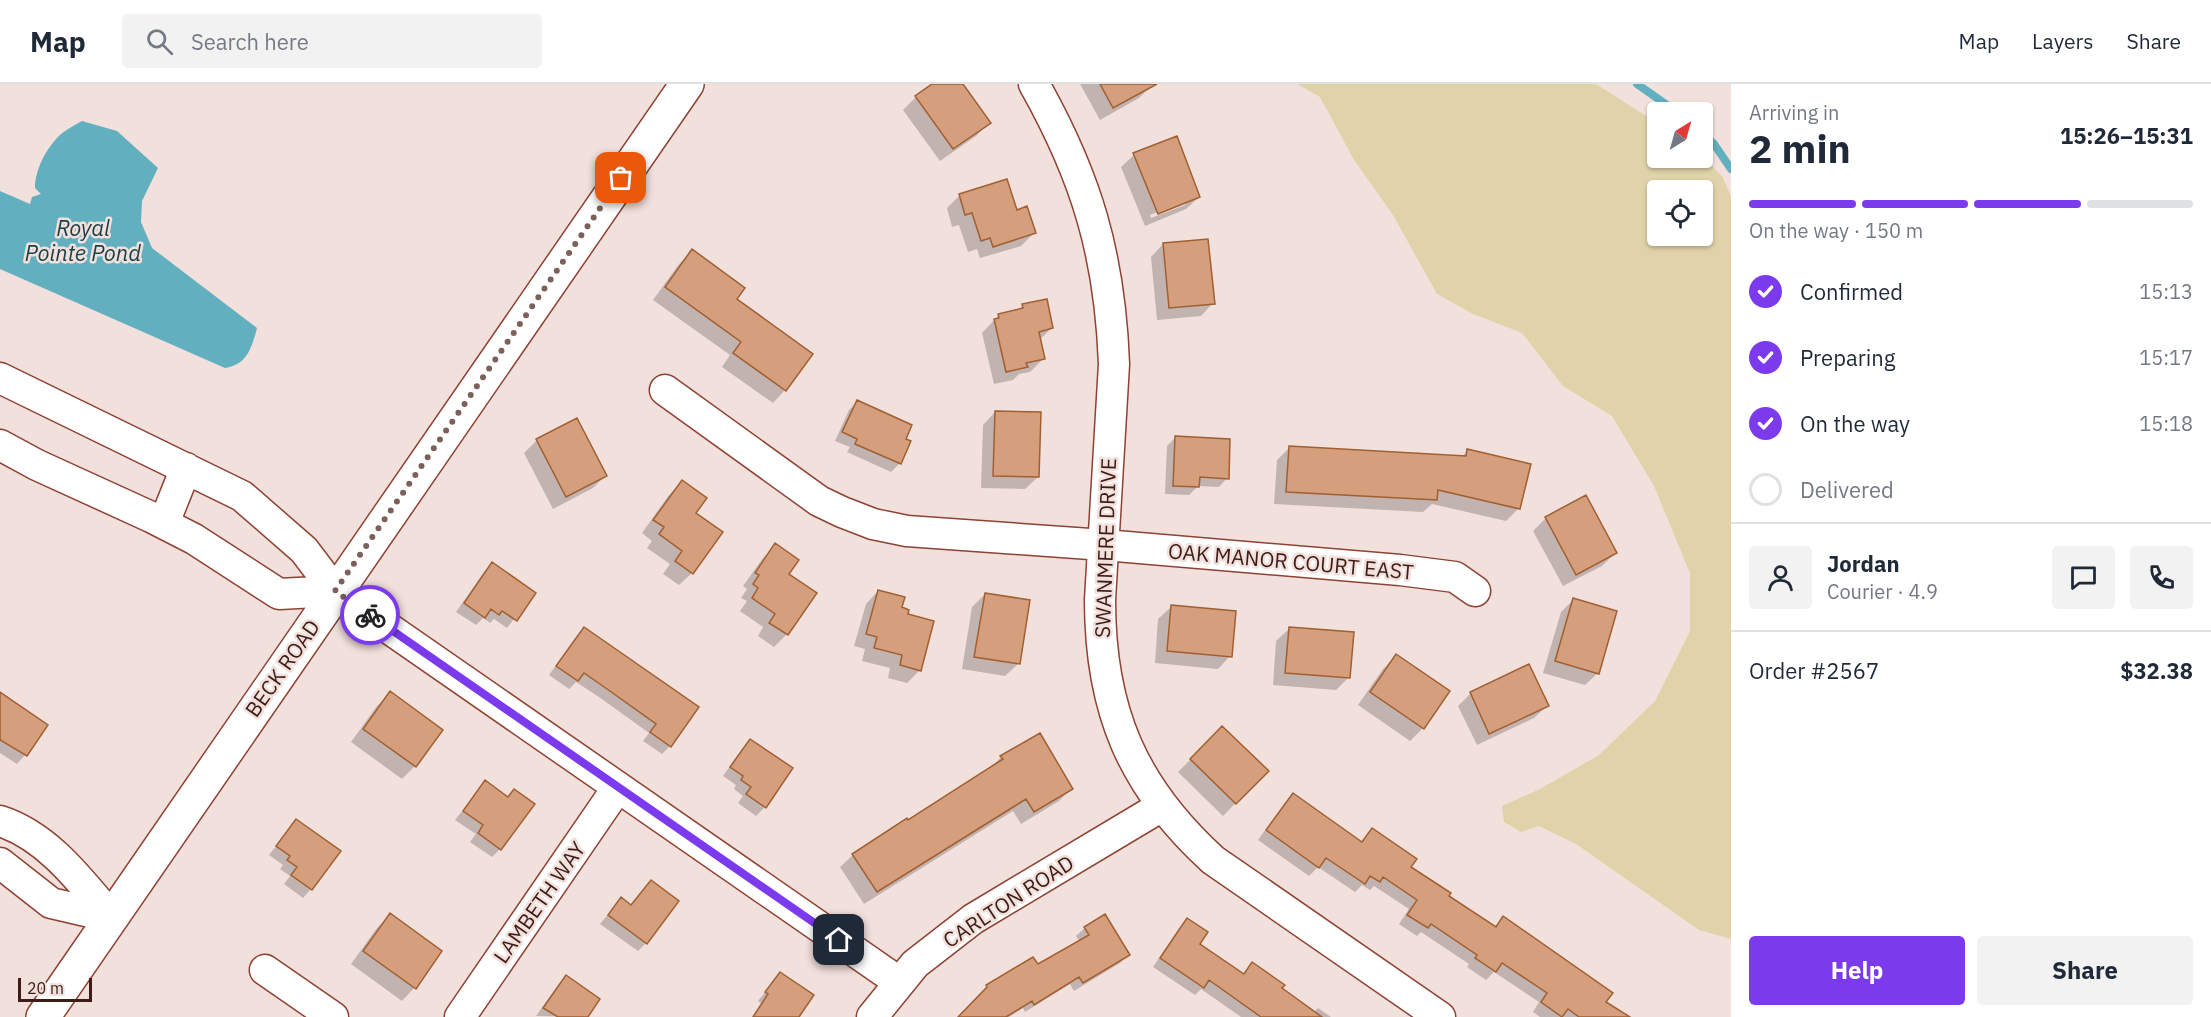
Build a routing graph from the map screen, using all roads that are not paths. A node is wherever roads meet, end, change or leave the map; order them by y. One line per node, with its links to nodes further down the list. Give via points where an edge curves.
1 (687, 84): 9 (main road, BECK ROAD)
2 (1034, 84): 8 (street, SWANMERE DRIVE, via 1073,159 1106,277 1114,364)
3 (0, 378): 6 (street)
4 (665, 390): 8 (street, OAK MANOR COURT EAST, via 819,501 873,524 907,531)
5 (0, 445): 7 (street)
6 (186, 468): 7 (street); 9 (street, via 242,496 304,550)
7 (164, 523): 9 (street, via 279,594)
8 (1104, 545): 10 (street, OAK MANOR COURT EAST, via 1400,570 1455,577); 12 (street, SWANMERE DRIVE, via 1100,630 1108,689 1126,746)
9 (335, 591): 11 (street); 15 (main road, BECK ROAD)
10 (1475, 591)
11 (618, 788): 17 (street); 20 (street, LAMBETH WAY)
12 (1162, 806): 17 (street, CARLTON ROAD, via 973,919 915,964); 22 (street, SWANMERE DRIVE, via 1213,860)
13 (0, 821): 15 (street, via 18,827 68,866)
14 (0, 863): 15 (street, via 51,903)
15 (111, 916): 18 (main road, BECK ROAD)
16 (265, 970): 19 (street)
17 (899, 982): 21 (street, CARLTON ROAD)
18 (43, 1017)
19 (333, 1017)
20 (460, 1017)
21 (872, 1017)
22 (1440, 1017)

